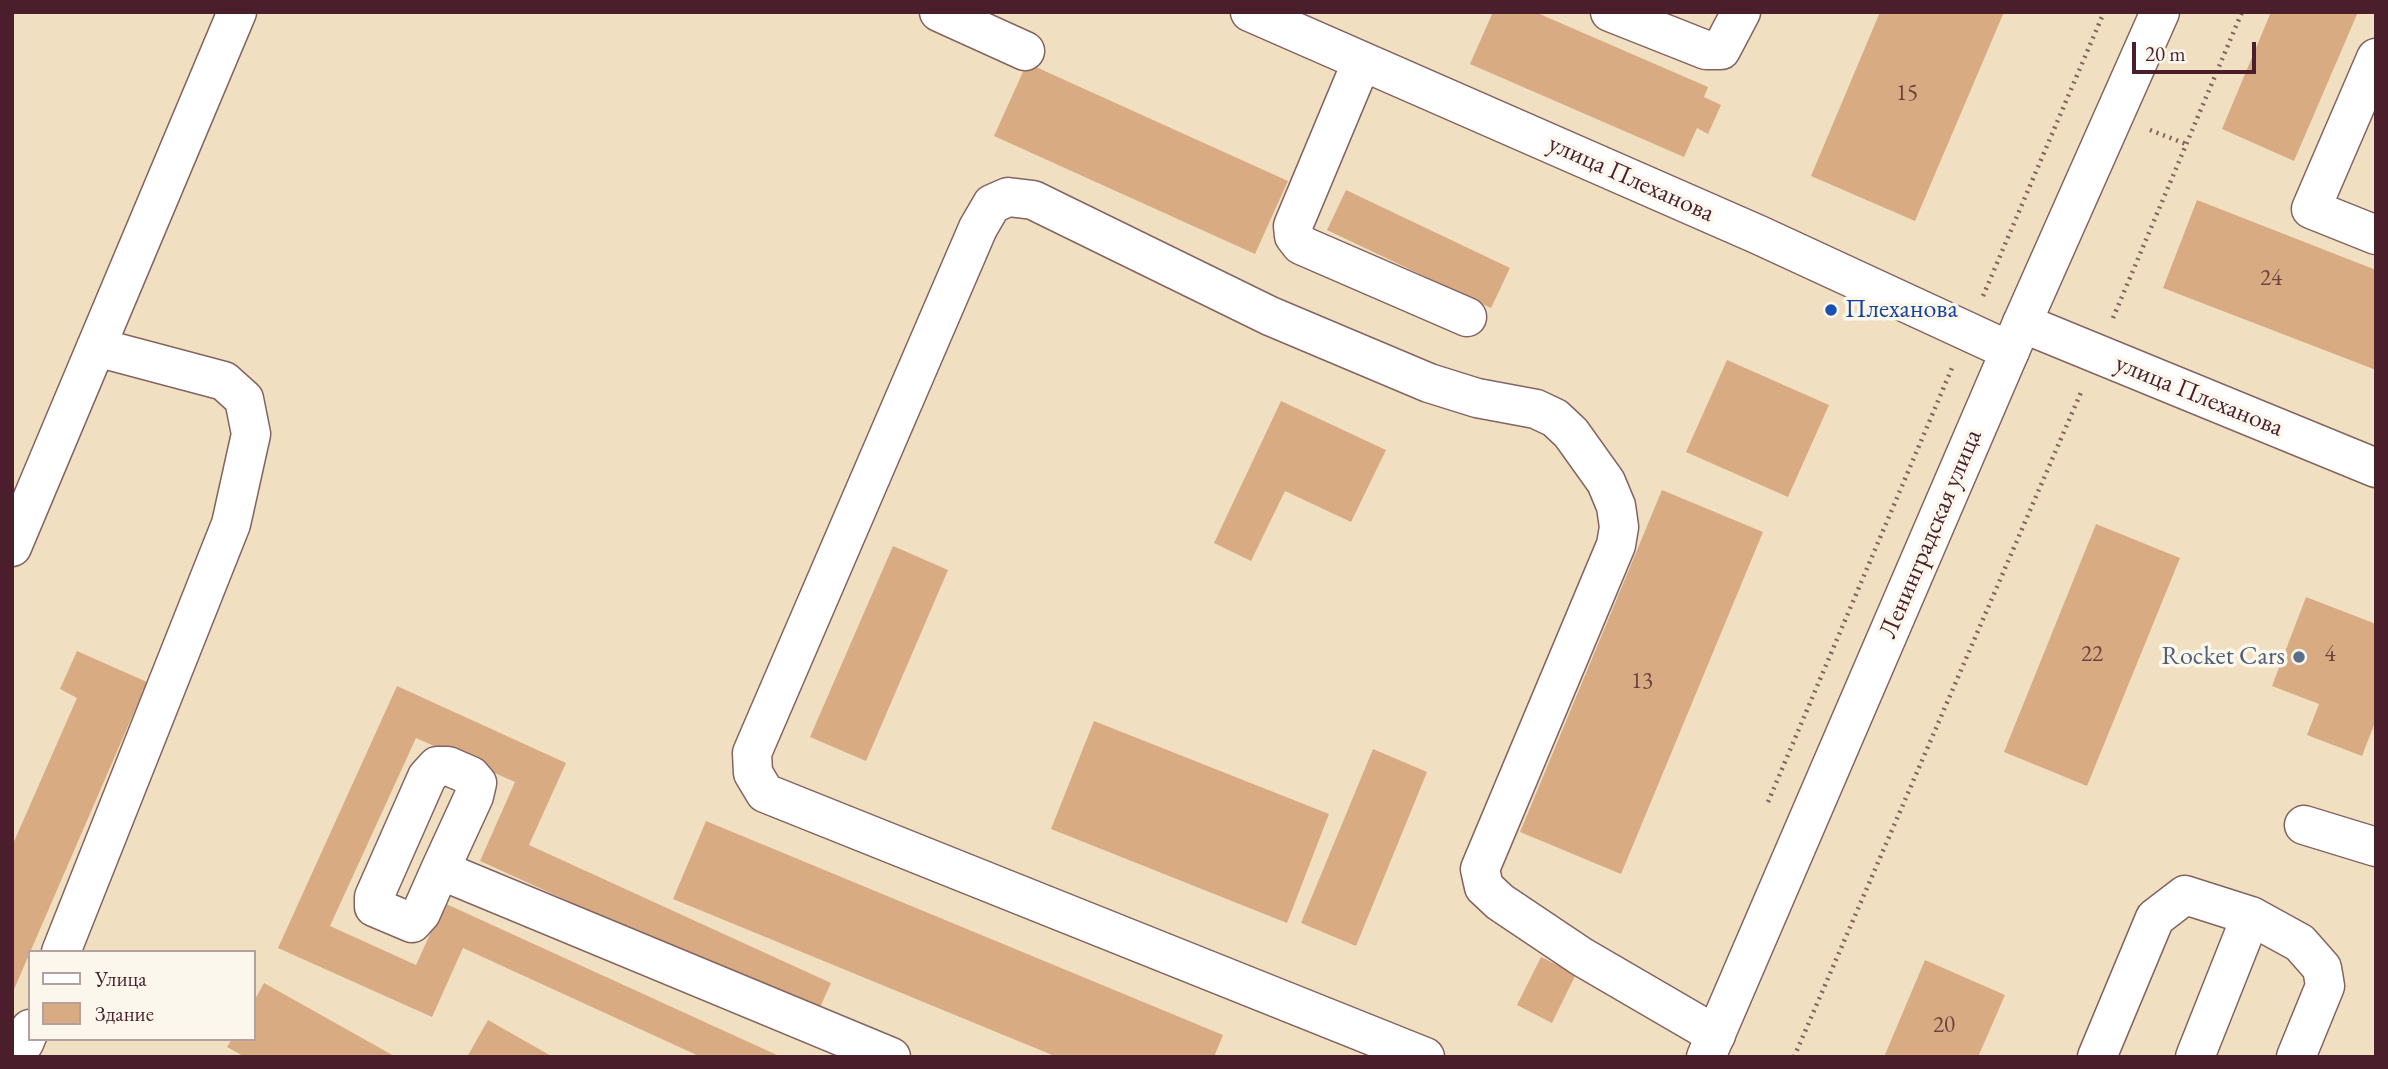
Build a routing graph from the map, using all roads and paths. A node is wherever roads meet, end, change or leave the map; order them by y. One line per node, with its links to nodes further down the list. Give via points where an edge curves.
1 (237, 12): 16 (main road)
2 (939, 12): 9 (main road)
3 (1250, 12): 11 (main road, улица Плеханова)
4 (1610, 12): 5 (main road, via 1706,50 1721,50)
5 (1741, 12)
6 (2104, 12): 14 (path)
7 (2160, 12): 15 (main road, Ленинградская улица)
8 (2242, 12): 17 (path)
9 (1025, 51)
10 (2376, 58): 12 (main road, via 2311,209)
11 (1362, 61): 13 (main road, via 1293,226 1294,236 1301,245); 14 (main road, улица Плеханова)
12 (2376, 235)
13 (1467, 317)
14 (1968, 331): 15 (main road, улица Плеханова); 20 (path)
15 (2016, 337): 17 (main road, улица Плеханова); 27 (main road, Ленинградская улица)
16 (96, 348): 19 (main road); 25 (main road, via 223,380 244,399 251,434 231,524)
17 (2097, 354): 18 (main road, улица Плеханова); 31 (path)
18 (2376, 468)
19 (12, 547)
20 (1766, 807)
21 (2304, 825): 22 (main road)
22 (2376, 847)
23 (440, 870): 29 (main road)
24 (2251, 916): 32 (main road, via 2185,895 2155,918); 33 (main road); 34 (main road, via 2300,943 2322,968 2325,986)
25 (62, 950)
26 (28, 1034): 28 (main road)
27 (1711, 1046): 30 (main road, via 1484,887 1480,869 1616,545 1616,506 1606,482 1572,433 1536,409 1429,383 1270,316 1033,200 1008,197 992,204 972,240 752,752 753,773 765,793)
28 (12, 1053)
29 (891, 1057)
30 (1425, 1057)
31 (1794, 1057)
32 (2097, 1057)
33 (2195, 1057)
34 (2296, 1057)

